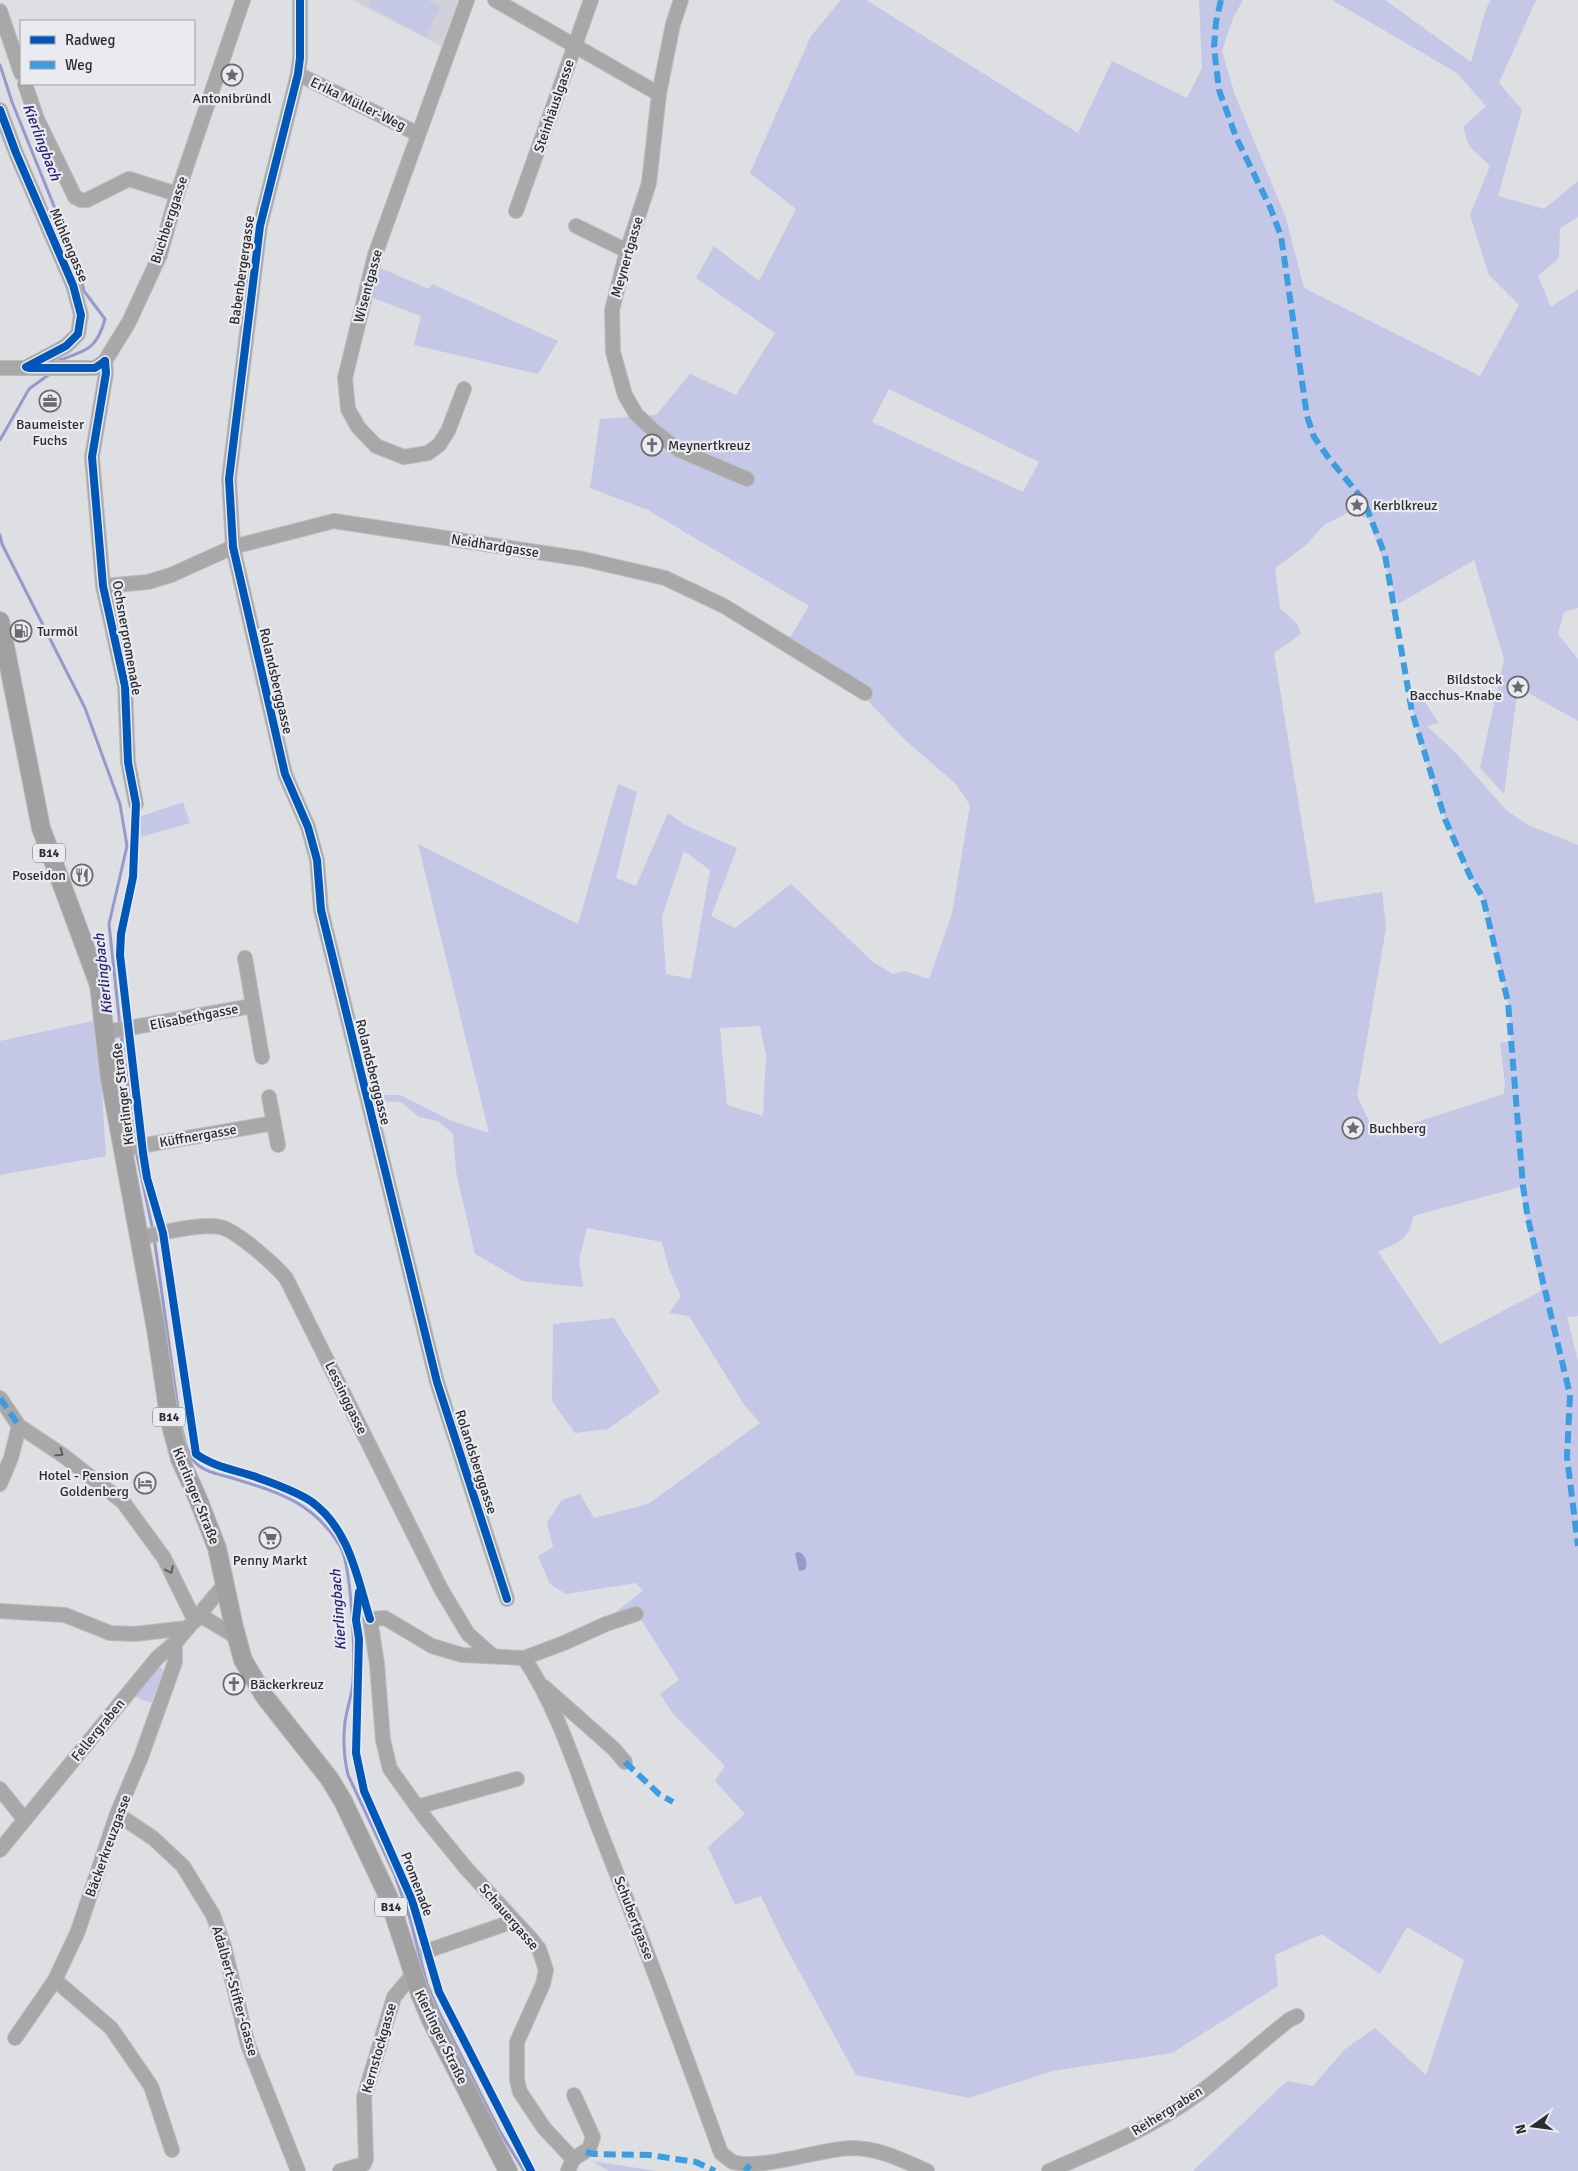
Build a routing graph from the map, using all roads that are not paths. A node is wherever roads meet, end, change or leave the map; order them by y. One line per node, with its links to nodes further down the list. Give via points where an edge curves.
1 (244, 0): 15 (street, Buchberggasse)
2 (300, 0): 10 (street, Babenbergergasse)
3 (467, 0): 14 (street, Wisentgasse, via 432,103)
4 (495, 0): 8 (street)
5 (591, 0): 8 (street, Steinhäuslgasse)
6 (681, 0): 12 (street, Meynertgasse)
7 (0, 11): 9 (street)
8 (575, 46): 12 (street); 16 (street, Steinhäuslgasse)
9 (20, 70)
10 (298, 74): 14 (street, Erika Müller-Weg); 24 (street, Babenbergergasse, via 260,226 229,479)
11 (25, 85): 15 (street, Mühlengasse, via 37,119 75,197 87,200 129,179)
12 (659, 94): 18 (street, Meynertgasse, via 649,183)
13 (0, 110): 21 (street, Mühlengasse, via 74,285 81,315 78,334 66,346)
14 (418, 134): 22 (street, Wisentgasse, via 375,255 345,378 346,400 352,418 376,446 396,454 413,456 428,453 440,445)
15 (177, 194): 19 (street, Buchberggasse, via 160,255 129,322)
16 (516, 211)
17 (576, 226): 18 (street)
18 (627, 251): 23 (street, Meynertgasse, via 612,310 613,352 626,395 636,414 679,450)
19 (105, 361): 21 (street, via 95,368); 25 (street, Ochsnerpromenade, via 106,373 92,457)
20 (0, 368): 21 (street)
21 (26, 368)
22 (464, 389)
23 (747, 480)
24 (233, 548): 25 (street, Neidhardgasse, via 148,582); 28 (street, Neidhardgasse, via 334,521 583,559 665,578 715,602); 43 (street, Rolandsberggasse, via 284,774 308,827 317,860 321,910 437,1382)
25 (103, 586): 29 (street, Ochsnerpromenade, via 125,686 128,762)
26 (0, 621): 27 (main road, Kierlinger Straße / B14)
27 (2, 646): 32 (main road, Kierlinger Straße / B14, via 41,828)
28 (865, 692)
29 (136, 804)
30 (245, 958): 31 (street, Elisabethgasse)
31 (252, 1006): 32 (street, Elisabethgasse); 33 (street, Elisabethgasse)
32 (114, 1032): 37 (main road, Kierlinger Straße / B14, via 110,1080)
33 (262, 1057)
34 (269, 1097): 35 (street)
35 (274, 1123): 36 (street); 37 (street, Küffnergasse)
36 (278, 1145)
37 (130, 1148): 38 (main road, Kierlinger Straße / B14)
38 (149, 1236): 42 (main road, Kierlinger Straße / B14, via 170,1422 180,1459 210,1527); 49 (street, Lessinggasse, via 187,1228 219,1226 232,1231 277,1267 286,1278 441,1589 468,1634)
39 (0, 1398): 40 (street)
40 (19, 1426): 41 (street); 46 (street, one-way to 46, via 123,1502 164,1558)
41 (0, 1484)
42 (225, 1584): 46 (street, Fellergraben); 47 (main road, Kierlinger Straße / B14)
43 (507, 1599)
44 (0, 1611): 46 (street, via 65,1615 110,1633 134,1634)
45 (636, 1614): 50 (street)
46 (194, 1621): 47 (street); 48 (street, Fellergraben)
47 (236, 1637): 61 (main road, Kierlinger Straße / B14, via 243,1660 265,1697 343,1800 388,1896)
48 (175, 1643): 56 (street, Bäckerkreuzgasse, via 174,1662); 57 (street, Fellergraben, via 156,1658)
49 (493, 1656): 50 (street); 55 (street, Schauergasse, via 462,1655 432,1646 385,1618 370,1619 378,1664 386,1756 397,1780)
50 (524, 1658): 51 (street, Schubertgasse)
51 (542, 1685): 52 (street, Schubertgasse); 71 (street, Schubertgasse, via 667,2003 721,2153 732,2162 750,2165 851,2148 886,2152)
52 (625, 1762)
53 (517, 1779): 55 (street)
54 (0, 1789): 57 (street)
55 (417, 1807): 59 (street, Schauergasse)
56 (117, 1814): 62 (street, Bäckerkreuzgasse, via 78,1931); 68 (street, Adalbert-Stifter-Gasse, via 153,1838 183,1866 213,1915 224,1946 248,2045)
57 (24, 1819): 58 (street, Fellergraben)
58 (0, 1850)
59 (514, 1921): 60 (street); 67 (street, Schauergasse, via 538,1949 546,1970 517,2042 518,2086)
60 (427, 1951)
61 (413, 1974): 69 (street, Kernstockgasse, via 394,1997 364,2096 366,2159 364,2164); 70 (main road, Kierlinger Straße / B14, via 431,2020)
62 (54, 1980): 64 (street, Bäckerkreuzgasse); 66 (street, via 116,2035 151,2086)
63 (1297, 2016): 72 (street, Reihergraben, via 1192,2099 1103,2148)
64 (15, 2038)
65 (574, 2096): 67 (street, via 593,2138 590,2149)
66 (172, 2150)
67 (570, 2165)
68 (298, 2171)
69 (340, 2171)
70 (508, 2171)
71 (927, 2171)
72 (1049, 2171)

